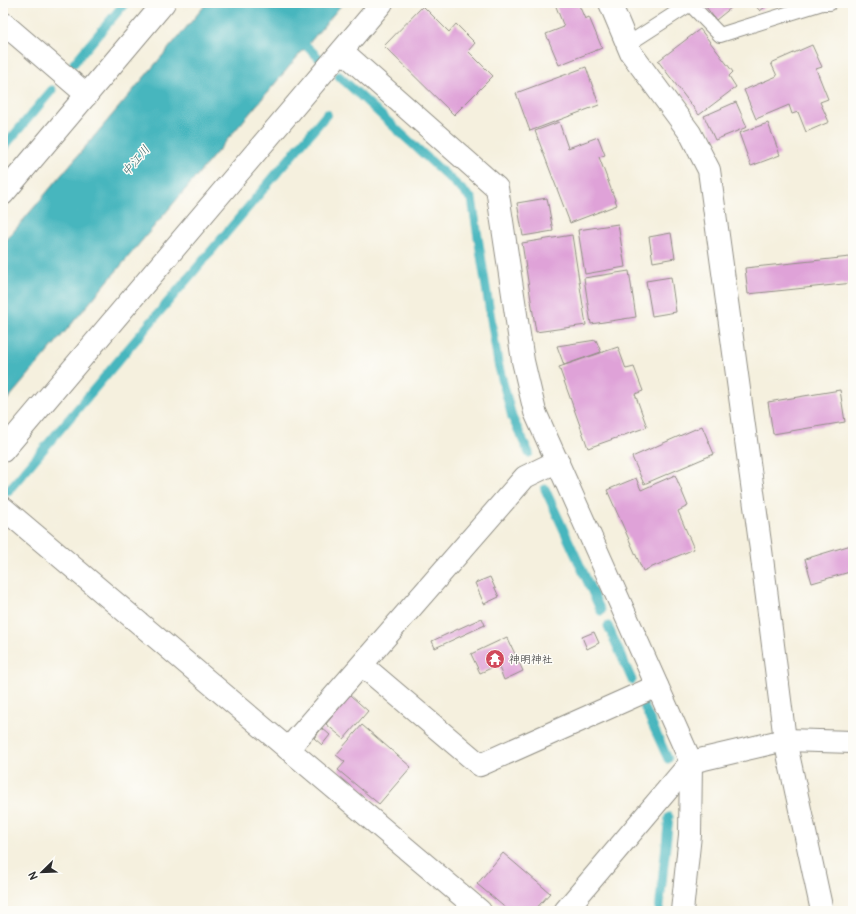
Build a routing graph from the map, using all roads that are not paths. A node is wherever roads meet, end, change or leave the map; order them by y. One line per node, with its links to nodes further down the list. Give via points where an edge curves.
1 (164, 3): 8 (street)
2 (382, 3): 7 (street)
3 (610, 3): 6 (street)
4 (830, 3): 6 (lane, via 822,3 720,35 690,4)
5 (3, 23): 8 (street)
6 (628, 44): 15 (street, via 631,53 690,132 708,170)
7 (342, 52): 10 (street); 11 (street, via 496,188 524,361 536,412)
8 (87, 95): 9 (street)
9 (3, 194)
10 (3, 451)
11 (558, 461): 13 (street, via 525,477); 14 (street)
12 (3, 508): 17 (street)
13 (362, 665): 14 (street, via 480,765); 17 (street)
14 (657, 686): 18 (street)
15 (785, 740): 16 (street); 18 (street); 22 (street)
16 (853, 742)
17 (288, 749): 19 (street)
18 (691, 762): 20 (street); 21 (street, via 690,835)
19 (480, 911)
20 (565, 911)
21 (682, 911)
22 (822, 911)

